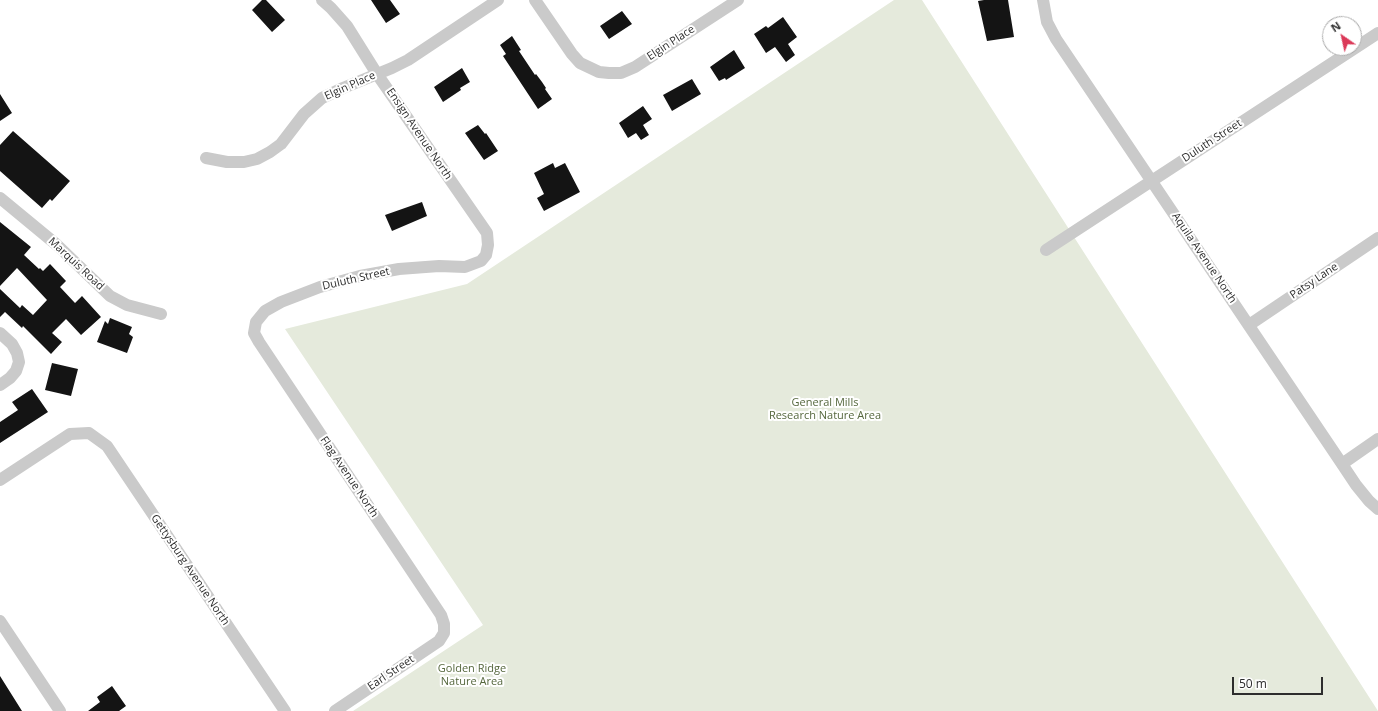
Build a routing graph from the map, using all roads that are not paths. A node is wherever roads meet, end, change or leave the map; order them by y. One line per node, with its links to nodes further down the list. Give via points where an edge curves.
1 (322, 0): 7 (street, Ensign Avenue North, via 347,26)
2 (498, 0): 7 (street, Elgin Place, via 408,60)
3 (535, 0): 4 (street, Elgin Place, via 580,63 609,74 621,73 635,67)
4 (738, 0)
5 (1043, 0): 9 (street, Aquila Avenue North, via 1048,22 1056,39)
6 (1378, 33): 9 (street, Duluth Street)
7 (377, 74): 8 (street, Elgin Place, via 322,98 304,114 281,144 257,159 227,162); 13 (street, Ensign Avenue North, via 487,233 486,255 481,261)
8 (206, 158)
9 (1151, 181): 12 (street, Duluth Street); 16 (street, Aquila Avenue North)
10 (0, 198): 14 (street, Marquis Road, via 57,245 110,296 127,305)
11 (1378, 238): 16 (street, Patsy Lane)
12 (1046, 250)
13 (465, 267): 15 (street, Duluth Street, via 415,268 360,276 320,287 281,302 265,311)
14 (160, 314)
15 (256, 322): 24 (street, Flag Avenue North, via 254,333 259,342 442,615)
16 (1249, 325): 20 (street, Aquila Avenue North)
17 (0, 333): 18 (street, via 12,344 19,362 16,371)
18 (0, 385)
19 (1378, 439): 20 (street)
20 (1342, 464): 22 (street, Aquila Avenue North)
21 (0, 480): 26 (street, Gettysburg Avenue North, via 70,434 89,434 107,446)
22 (1378, 508)
23 (0, 621): 25 (street)
24 (444, 633): 27 (street, Earl Street, via 432,646)
25 (60, 711)
26 (285, 711)
27 (336, 711)

